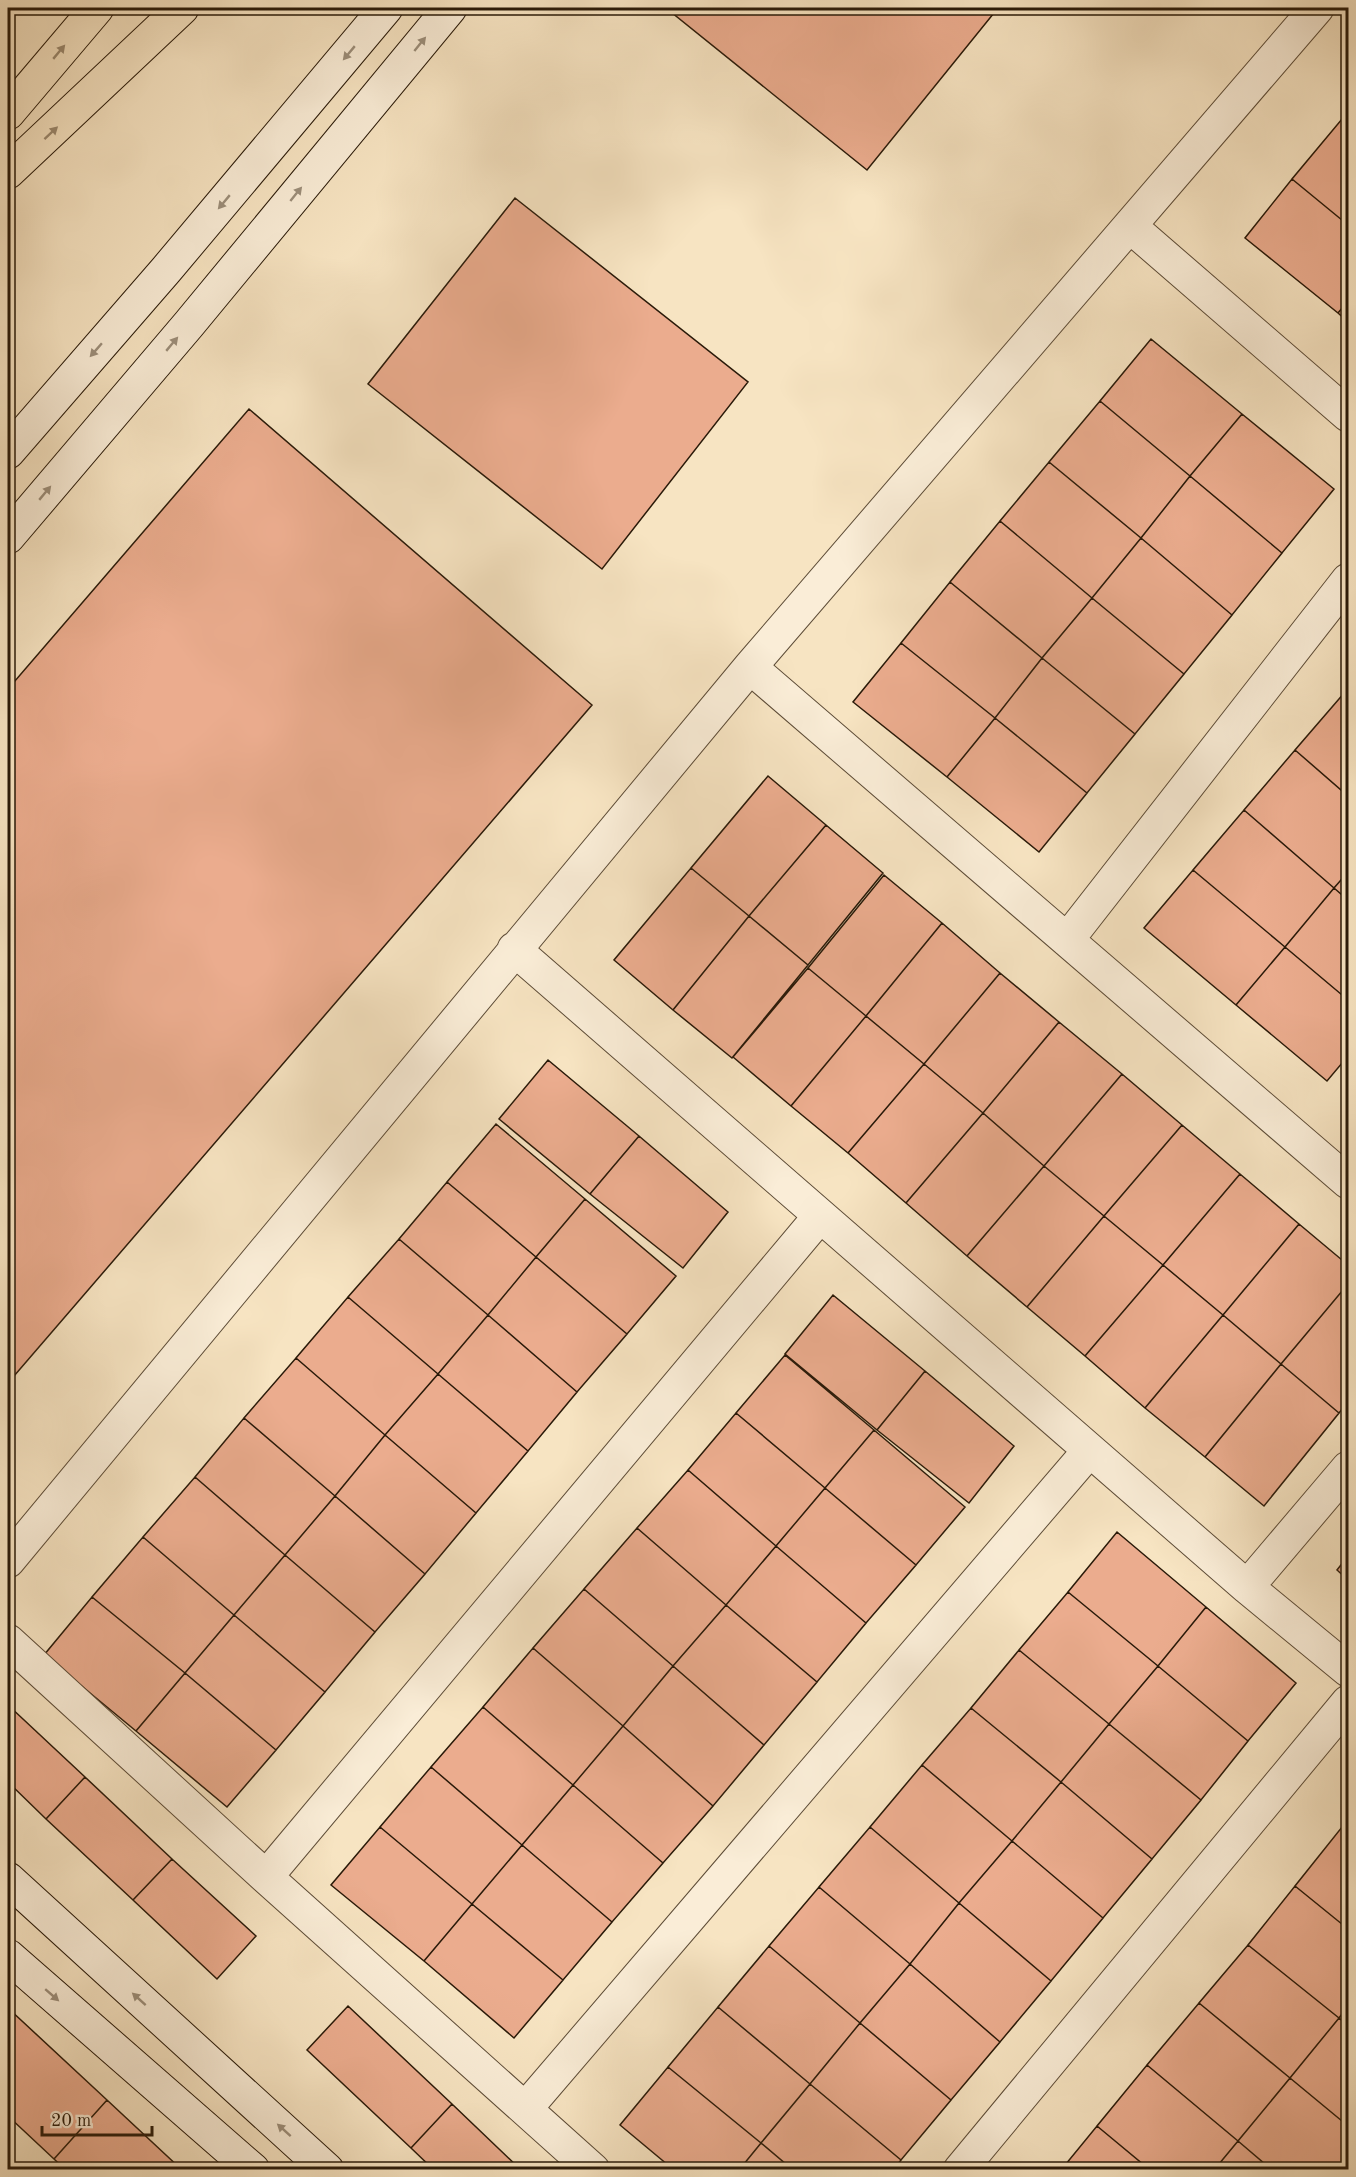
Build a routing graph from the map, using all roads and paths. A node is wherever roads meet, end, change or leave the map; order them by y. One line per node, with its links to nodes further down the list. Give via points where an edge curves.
1 (97, 8): 6 (highway, one-way to 1)
2 (182, 8): 7 (highway, one-way to 2)
3 (386, 8): 10 (street, one-way to 10)
4 (450, 8): 11 (street, one-way to 4)
5 (1317, 8): 8 (street)
6 (8, 113)
7 (8, 172)
8 (1131, 227): 9 (street); 13 (street)
9 (1348, 415)
10 (8, 452)
11 (8, 537)
12 (1348, 580): 14 (street)
13 (750, 667): 14 (street); 15 (street)
14 (1067, 940): 16 (street)
15 (514, 949): 17 (street); 20 (street)
16 (1345, 1172)
17 (820, 1216): 18 (street); 25 (street)
18 (1089, 1451): 21 (street); 28 (street)
19 (1348, 1468): 21 (street)
20 (8, 1561)
21 (1247, 1587): 23 (street)
22 (8, 1641): 25 (street)
23 (1348, 1670)
24 (1348, 1702): 32 (street)
25 (266, 1877): 28 (street)
26 (11, 1890): 30 (street, one-way to 26)
27 (8, 1956): 29 (street, one-way to 29)
28 (526, 2108): 31 (street)
29 (253, 2169)
30 (327, 2169)
31 (592, 2169)
32 (960, 2169)

